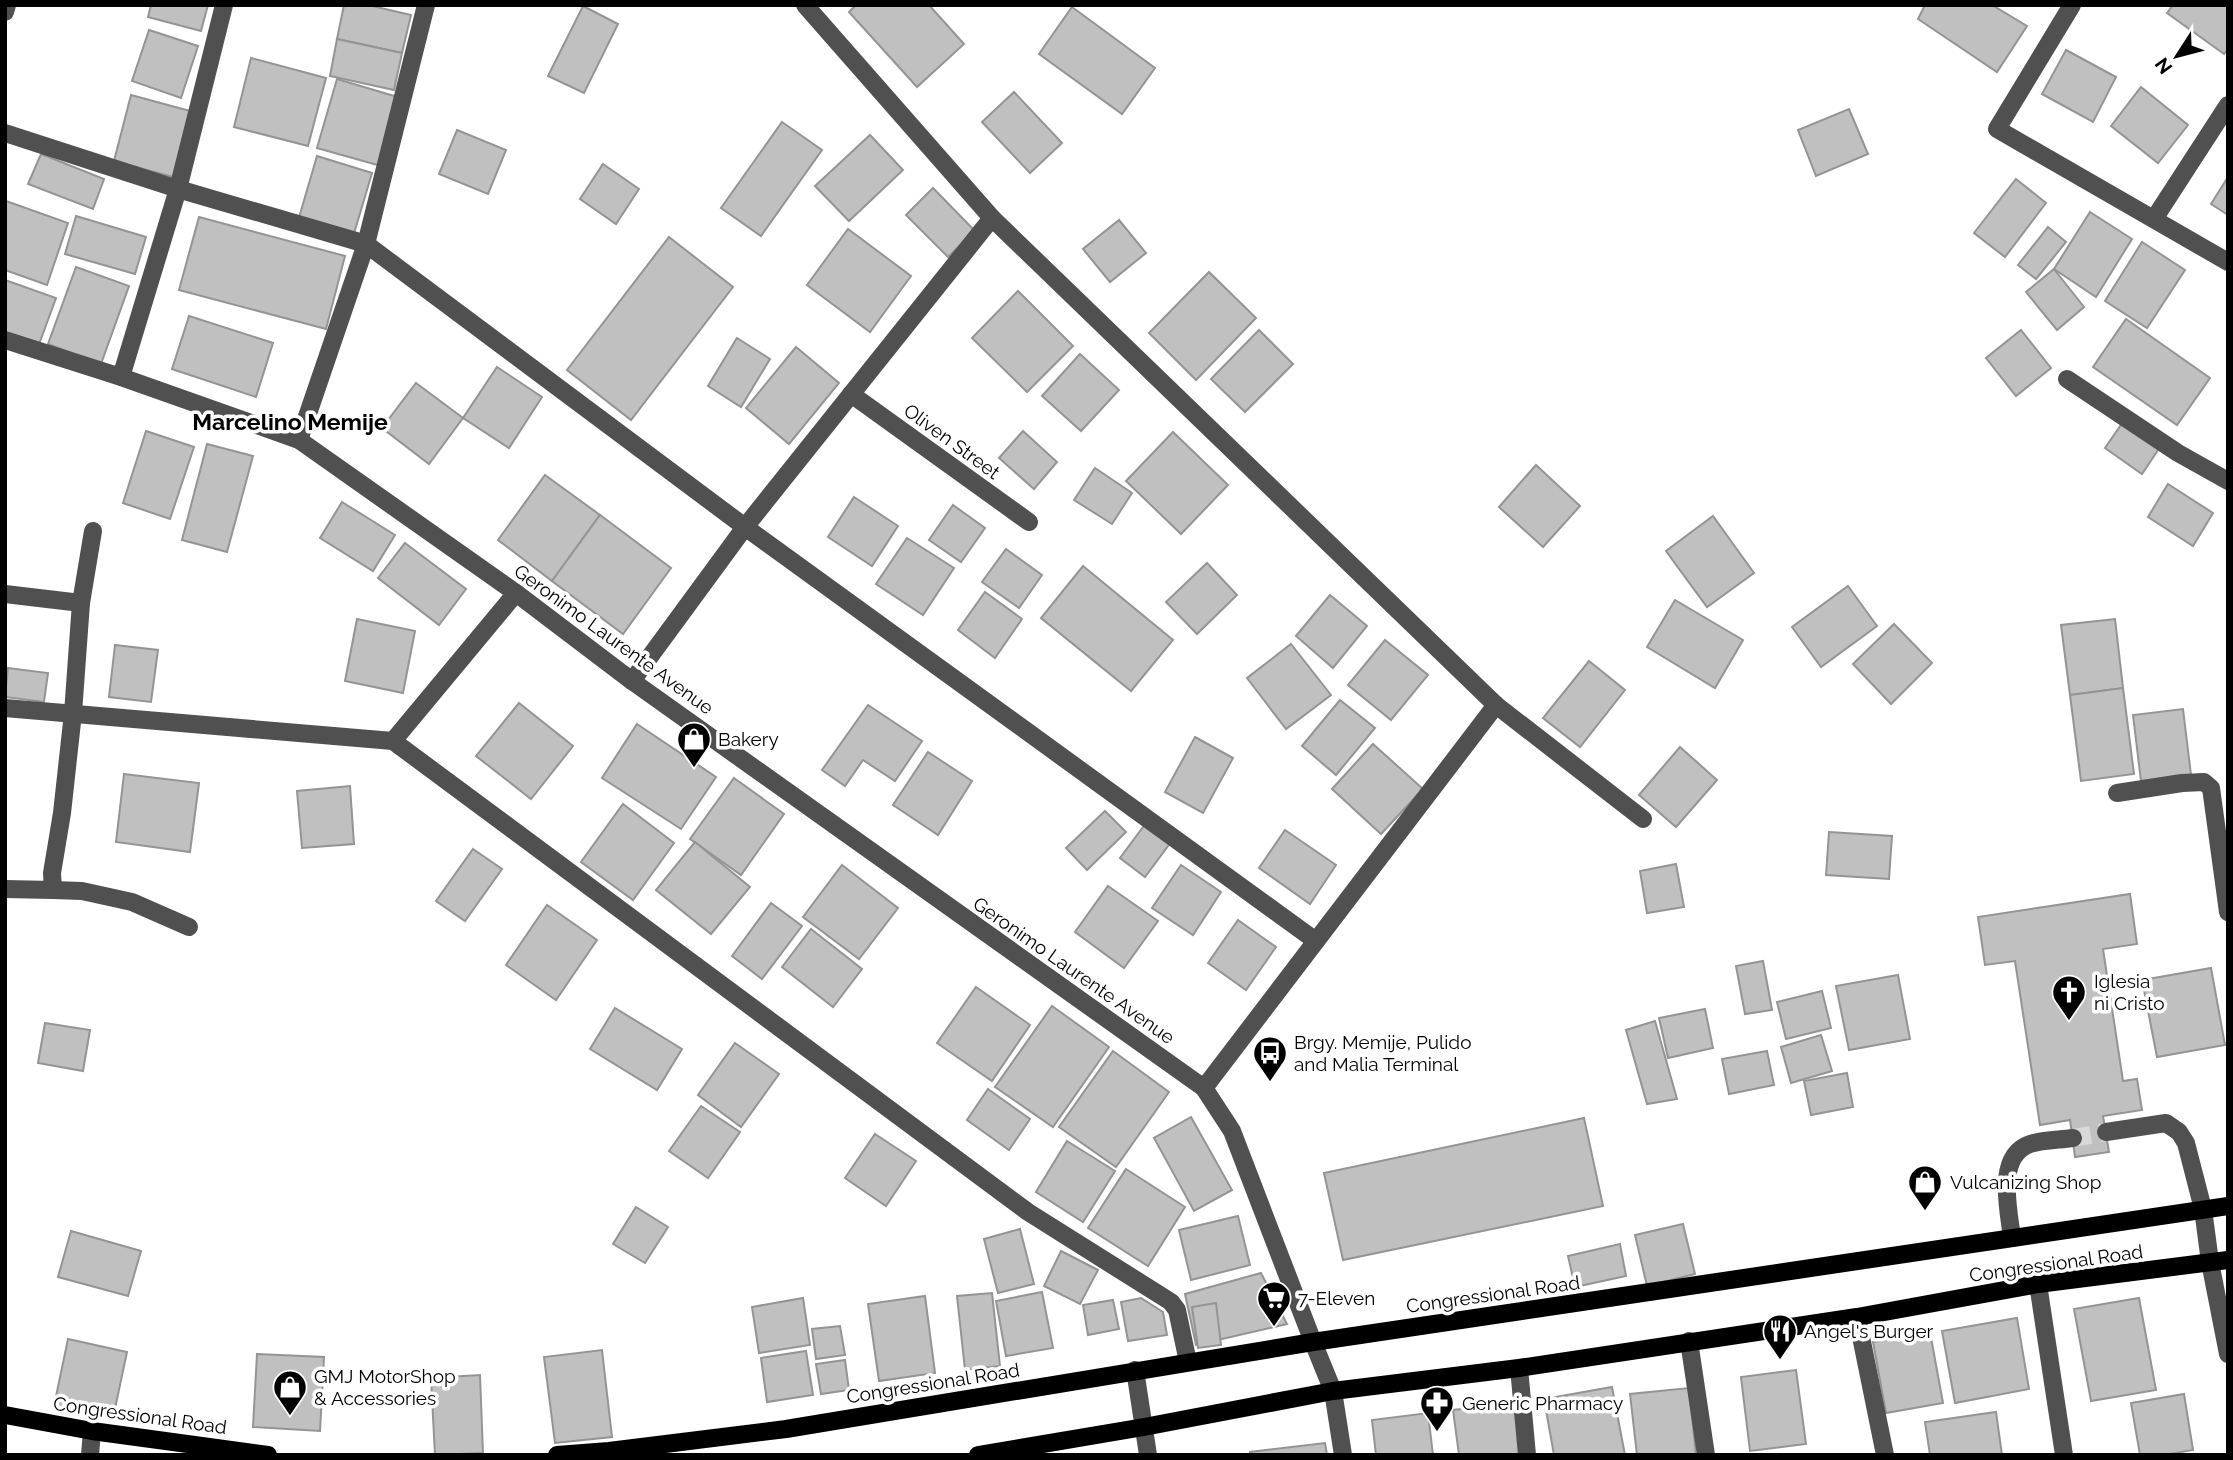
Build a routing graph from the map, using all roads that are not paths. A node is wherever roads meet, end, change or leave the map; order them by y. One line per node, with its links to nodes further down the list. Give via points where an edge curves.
1 (7, 5): 6 (street)
2 (224, 5): 9 (street)
3 (426, 5): 12 (street)
4 (805, 5): 10 (street)
5 (2072, 5): 11 (street, via 1997,129)
6 (5, 12)
7 (2228, 106): 11 (street)
8 (5, 133): 9 (street)
9 (178, 189): 12 (street); 15 (street)
10 (992, 218): 17 (street); 27 (street)
11 (2154, 219): 13 (street)
12 (366, 244): 18 (street); 21 (street)
13 (2228, 262)
14 (5, 340): 15 (street, Geronimo Laurente Avenue)
15 (121, 377): 18 (street, Geronimo Laurente Avenue)
16 (2067, 379): 19 (street)
17 (851, 394): 20 (street, Oliven Street); 21 (street)
18 (299, 440): 23 (street, Geronimo Laurente Avenue)
19 (2228, 481)
20 (1029, 522)
21 (745, 527): 26 (street); 37 (street)
22 (93, 531): 25 (street)
23 (516, 593): 26 (street, Geronimo Laurente Avenue); 30 (street)
24 (5, 594): 25 (street)
25 (81, 603): 29 (street)
26 (632, 681): 38 (street, Geronimo Laurente Avenue)
27 (1496, 705): 32 (street); 37 (street)
28 (5, 708): 29 (street)
29 (74, 713): 30 (street); 34 (street)
30 (393, 741): 50 (street, via 1028,1212 1171,1302 1177,1310)
31 (2117, 793): 35 (street, via 2182,783 2204,782 2211,788)
32 (1643, 819)
33 (5, 889): 34 (street)
34 (52, 890): 36 (street, via 132,902)
35 (2228, 912)
36 (190, 927)
37 (1316, 941): 38 (street)
38 (1204, 1088): 48 (street, Geronimo Laurente Avenue, via 1232,1130)
39 (2105, 1132): 42 (street, via 2166,1123 2179,1132)
40 (2073, 1138): 43 (street, via 2029,1144 2016,1152 2008,1167)
41 (2228, 1206): 42 (main road, Congressional Road)
42 (2203, 1209): 43 (main road, Congressional Road); 44 (street)
43 (2012, 1238): 48 (main road, Congressional Road)
44 (2219, 1261): 45 (main road, Congressional Road); 49 (street)
45 (2038, 1284): 46 (main road, Congressional Road); 67 (street)
46 (1857, 1317): 47 (main road, Congressional Road); 66 (street)
47 (1689, 1341): 51 (main road, Congressional Road); 65 (street)
48 (1312, 1342): 50 (main road, Congressional Road); 53 (street, Geronimo Laurente Avenue)
49 (2228, 1354)
50 (1188, 1362): 52 (main road, Congressional Road)
51 (1519, 1368): 53 (main road, Congressional Road); 64 (street)
52 (1135, 1370): 55 (street); 57 (main road, Congressional Road, via 786,1429)
53 (1334, 1391): 55 (main road, Congressional Road); 63 (street, Geronimo Laurente Avenue)
54 (5, 1415): 56 (main road, Congressional Road)
55 (1144, 1427): 61 (main road, Congressional Road); 62 (street)
56 (92, 1431): 58 (street); 59 (main road, Congressional Road)
57 (609, 1453): 60 (main road, Congressional Road)
58 (90, 1455)
59 (268, 1455)
60 (557, 1455)
61 (978, 1455)
62 (1148, 1455)
63 (1343, 1455)
64 (1527, 1455)
65 (1706, 1455)
66 (1885, 1455)
67 (2064, 1455)

